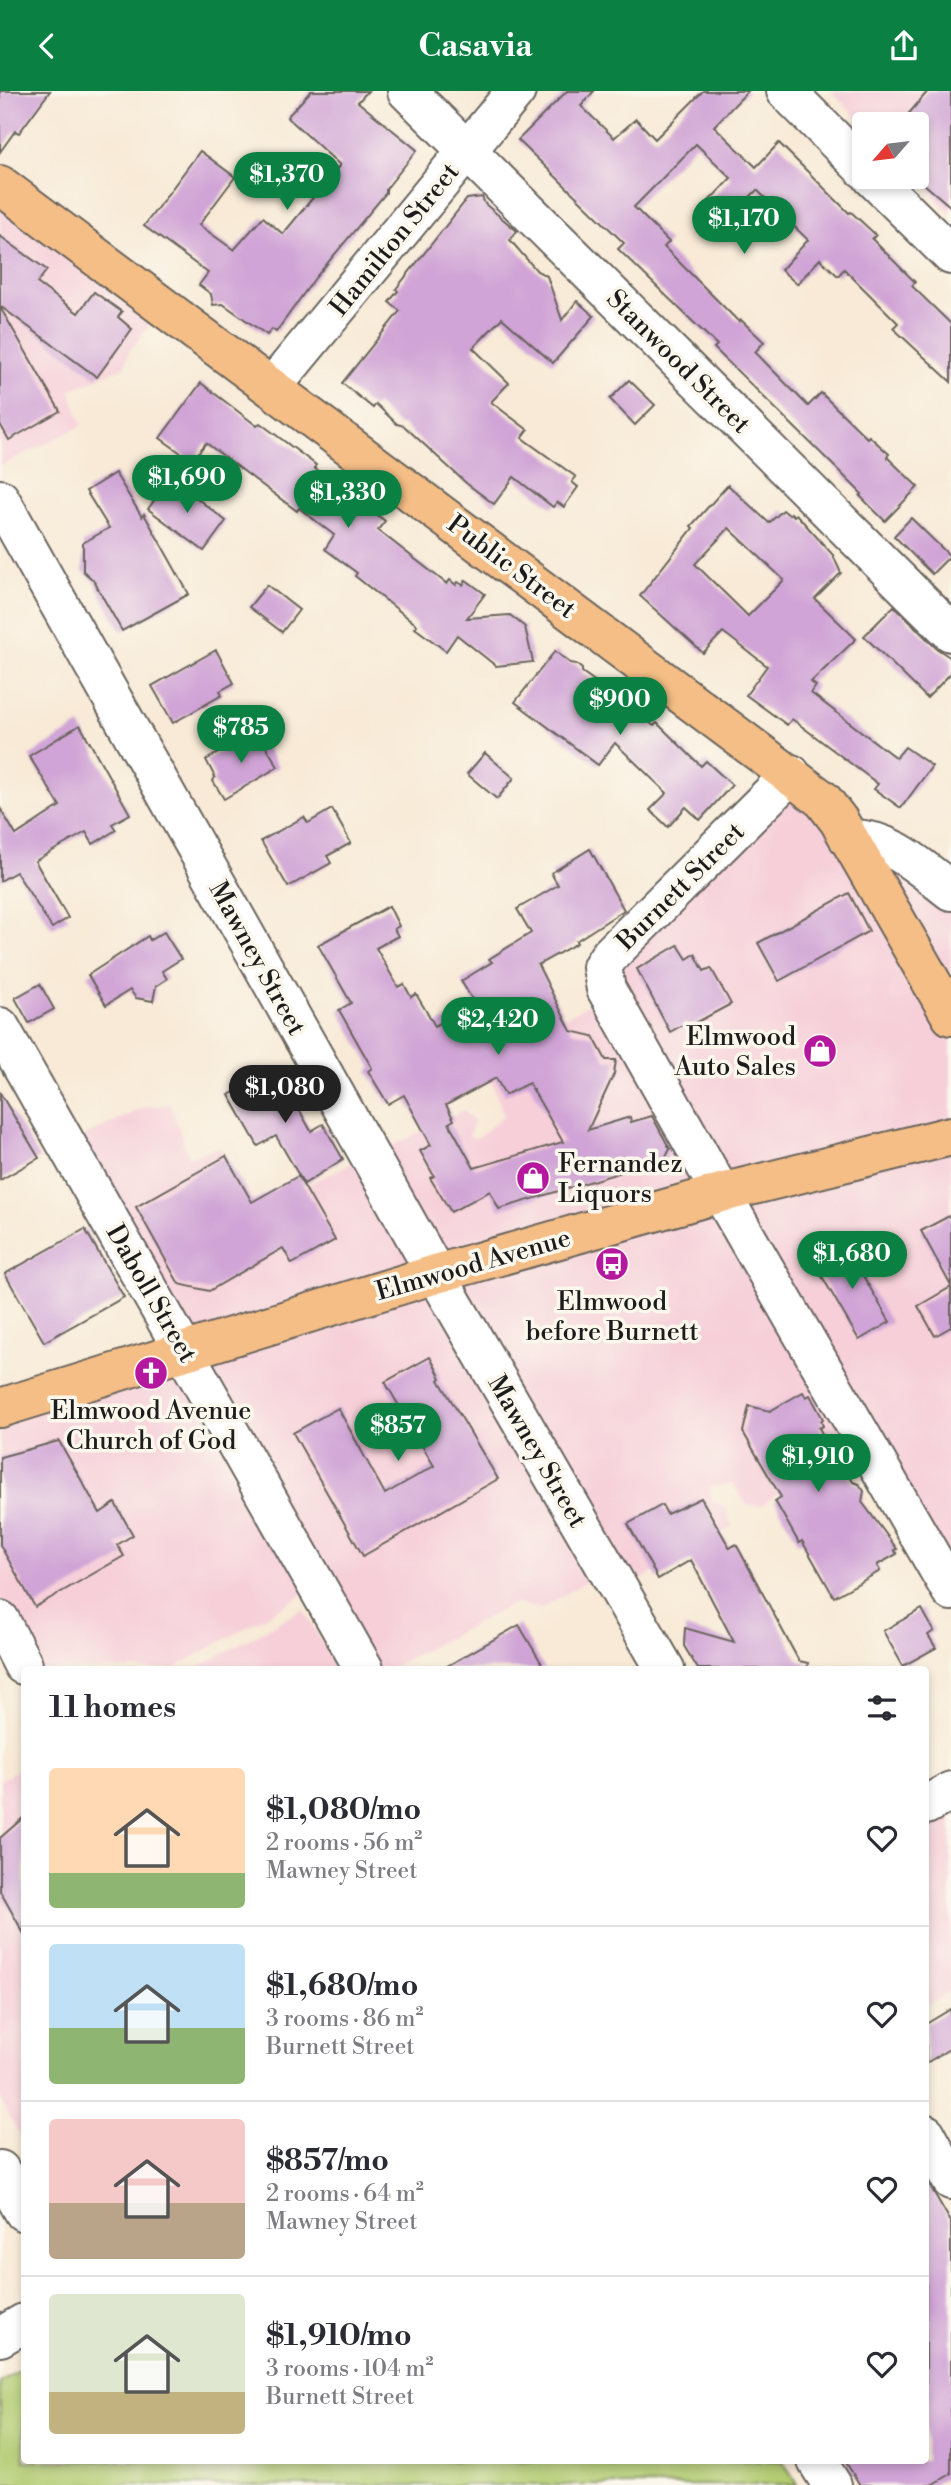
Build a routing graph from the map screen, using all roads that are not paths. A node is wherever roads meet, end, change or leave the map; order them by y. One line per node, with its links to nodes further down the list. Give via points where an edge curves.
1 (407, 91): 4 (street, Stanwood Street)
2 (516, 91): 4 (street, Hamilton Street)
3 (786, 91): 5 (street)
4 (468, 150): 9 (street, Hamilton Street); 11 (street, Stanwood Street)
5 (852, 157)
6 (0, 185): 9 (main road, Public Street)
7 (884, 189): 8 (street)
8 (951, 255)
9 (272, 387): 12 (main road, Public Street)
10 (0, 499): 19 (street, Mawney Street)
11 (951, 632)
12 (791, 774): 13 (main road, Public Street, via 828,806); 18 (street, Burnett Street, via 602,967 606,989)
13 (849, 839): 14 (street, via 884,845); 15 (main road, Public Street)
14 (951, 891)
15 (951, 1016)
16 (0, 1027): 20 (street, Daboll Street)
17 (951, 1136): 18 (main road, Elmwood Avenue)
18 (720, 1193): 19 (main road, Elmwood Avenue); 22 (street, Burnett Street)
19 (436, 1274): 20 (main road, Elmwood Avenue); 26 (street, Mawney Street)
20 (184, 1350): 21 (main road, Elmwood Avenue); 25 (street, Daboll Street)
21 (0, 1408)
22 (951, 1591)
23 (0, 1620): 24 (street)
24 (23, 1665)
25 (362, 1666)
26 (663, 1666)
27 (951, 1791): 28 (street)
28 (929, 1803)
29 (929, 2140): 31 (street)
30 (0, 2170): 32 (street)
31 (951, 2180)
32 (21, 2207)
33 (21, 2325): 34 (street)
34 (0, 2337)
35 (819, 2464): 36 (street)
36 (832, 2485)

